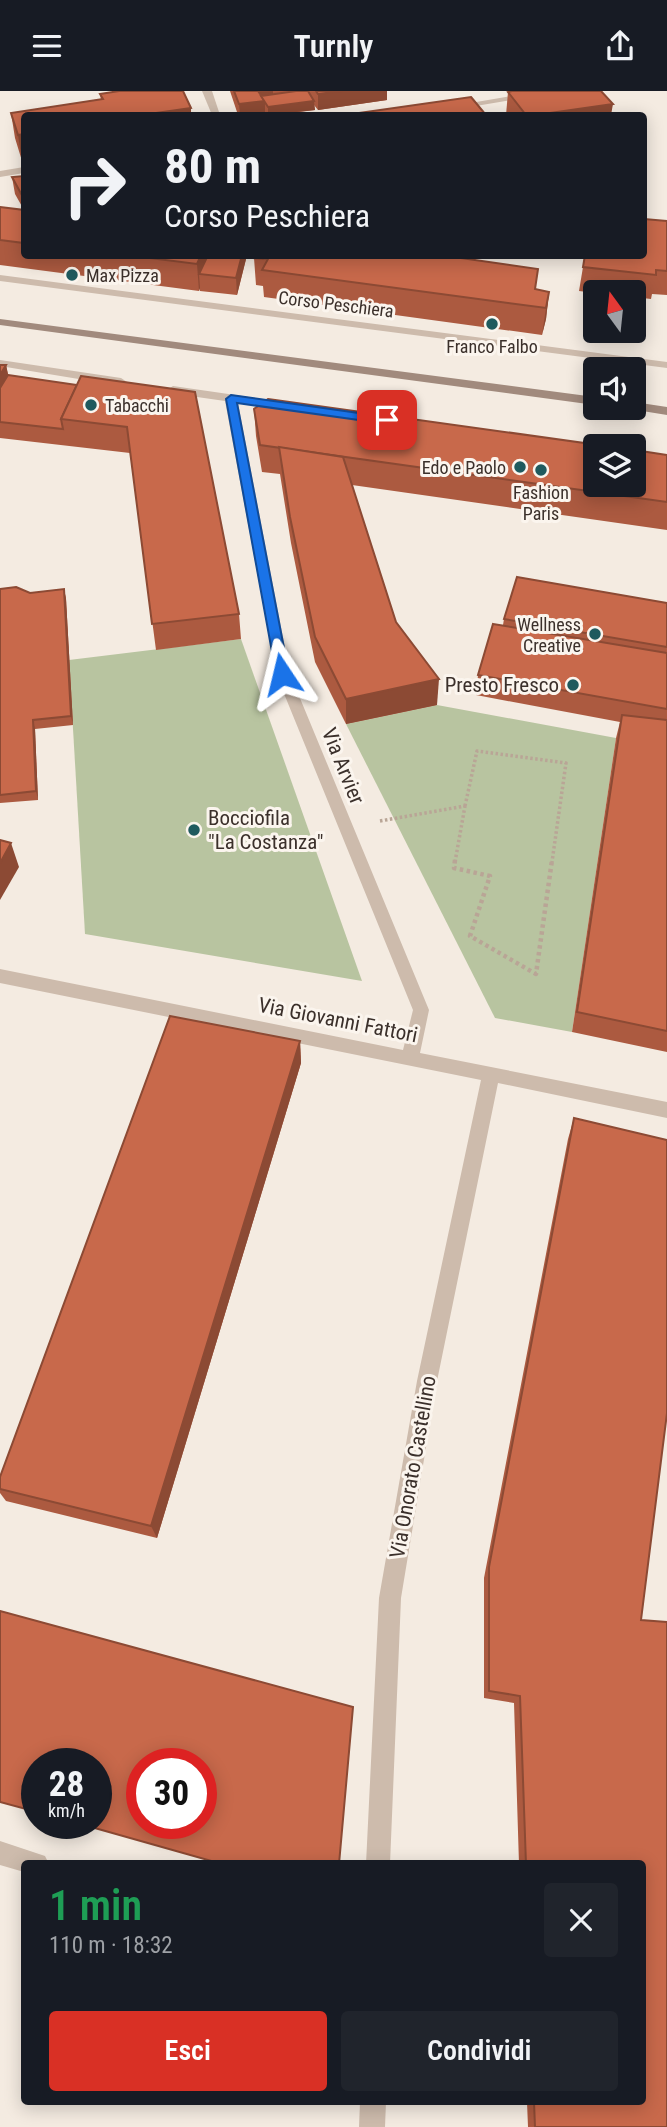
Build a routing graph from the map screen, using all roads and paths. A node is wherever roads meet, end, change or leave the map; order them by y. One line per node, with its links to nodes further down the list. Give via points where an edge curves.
1 (207, 91): 4 (street)
2 (560, 91): 3 (street)
3 (438, 109)
4 (215, 112)
5 (21, 170): 6 (street)
6 (0, 174)
7 (0, 278): 10 (street, Corso Peschiera)
8 (0, 322): 14 (main road)
9 (0, 363): 11 (street)
10 (667, 365)
11 (136, 384)
12 (163, 388): 13 (street)
13 (231, 399): 15 (street); 19 (street, Via Arvier, via 282,674)
14 (583, 399)
15 (299, 408)
16 (646, 408): 17 (main road)
17 (667, 411)
18 (465, 806): 18 (path, via 477,751 566,763 536,974 470,936 490,876 454,868); 19 (path)
19 (345, 827): 21 (street, Via Arvier, via 421,1010)
20 (0, 976): 21 (street, Via Giovanni Fattori)
21 (411, 1058): 22 (street, Via Giovanni Fattori)
22 (491, 1075): 23 (street, Via Giovanni Fattori); 26 (street, Via Onorato Castellino, via 428,1381 390,1598)
23 (667, 1110)
24 (0, 1853): 25 (street)
25 (24, 1860)
26 (378, 1860)
27 (373, 2105): 28 (street)
28 (372, 2127)

